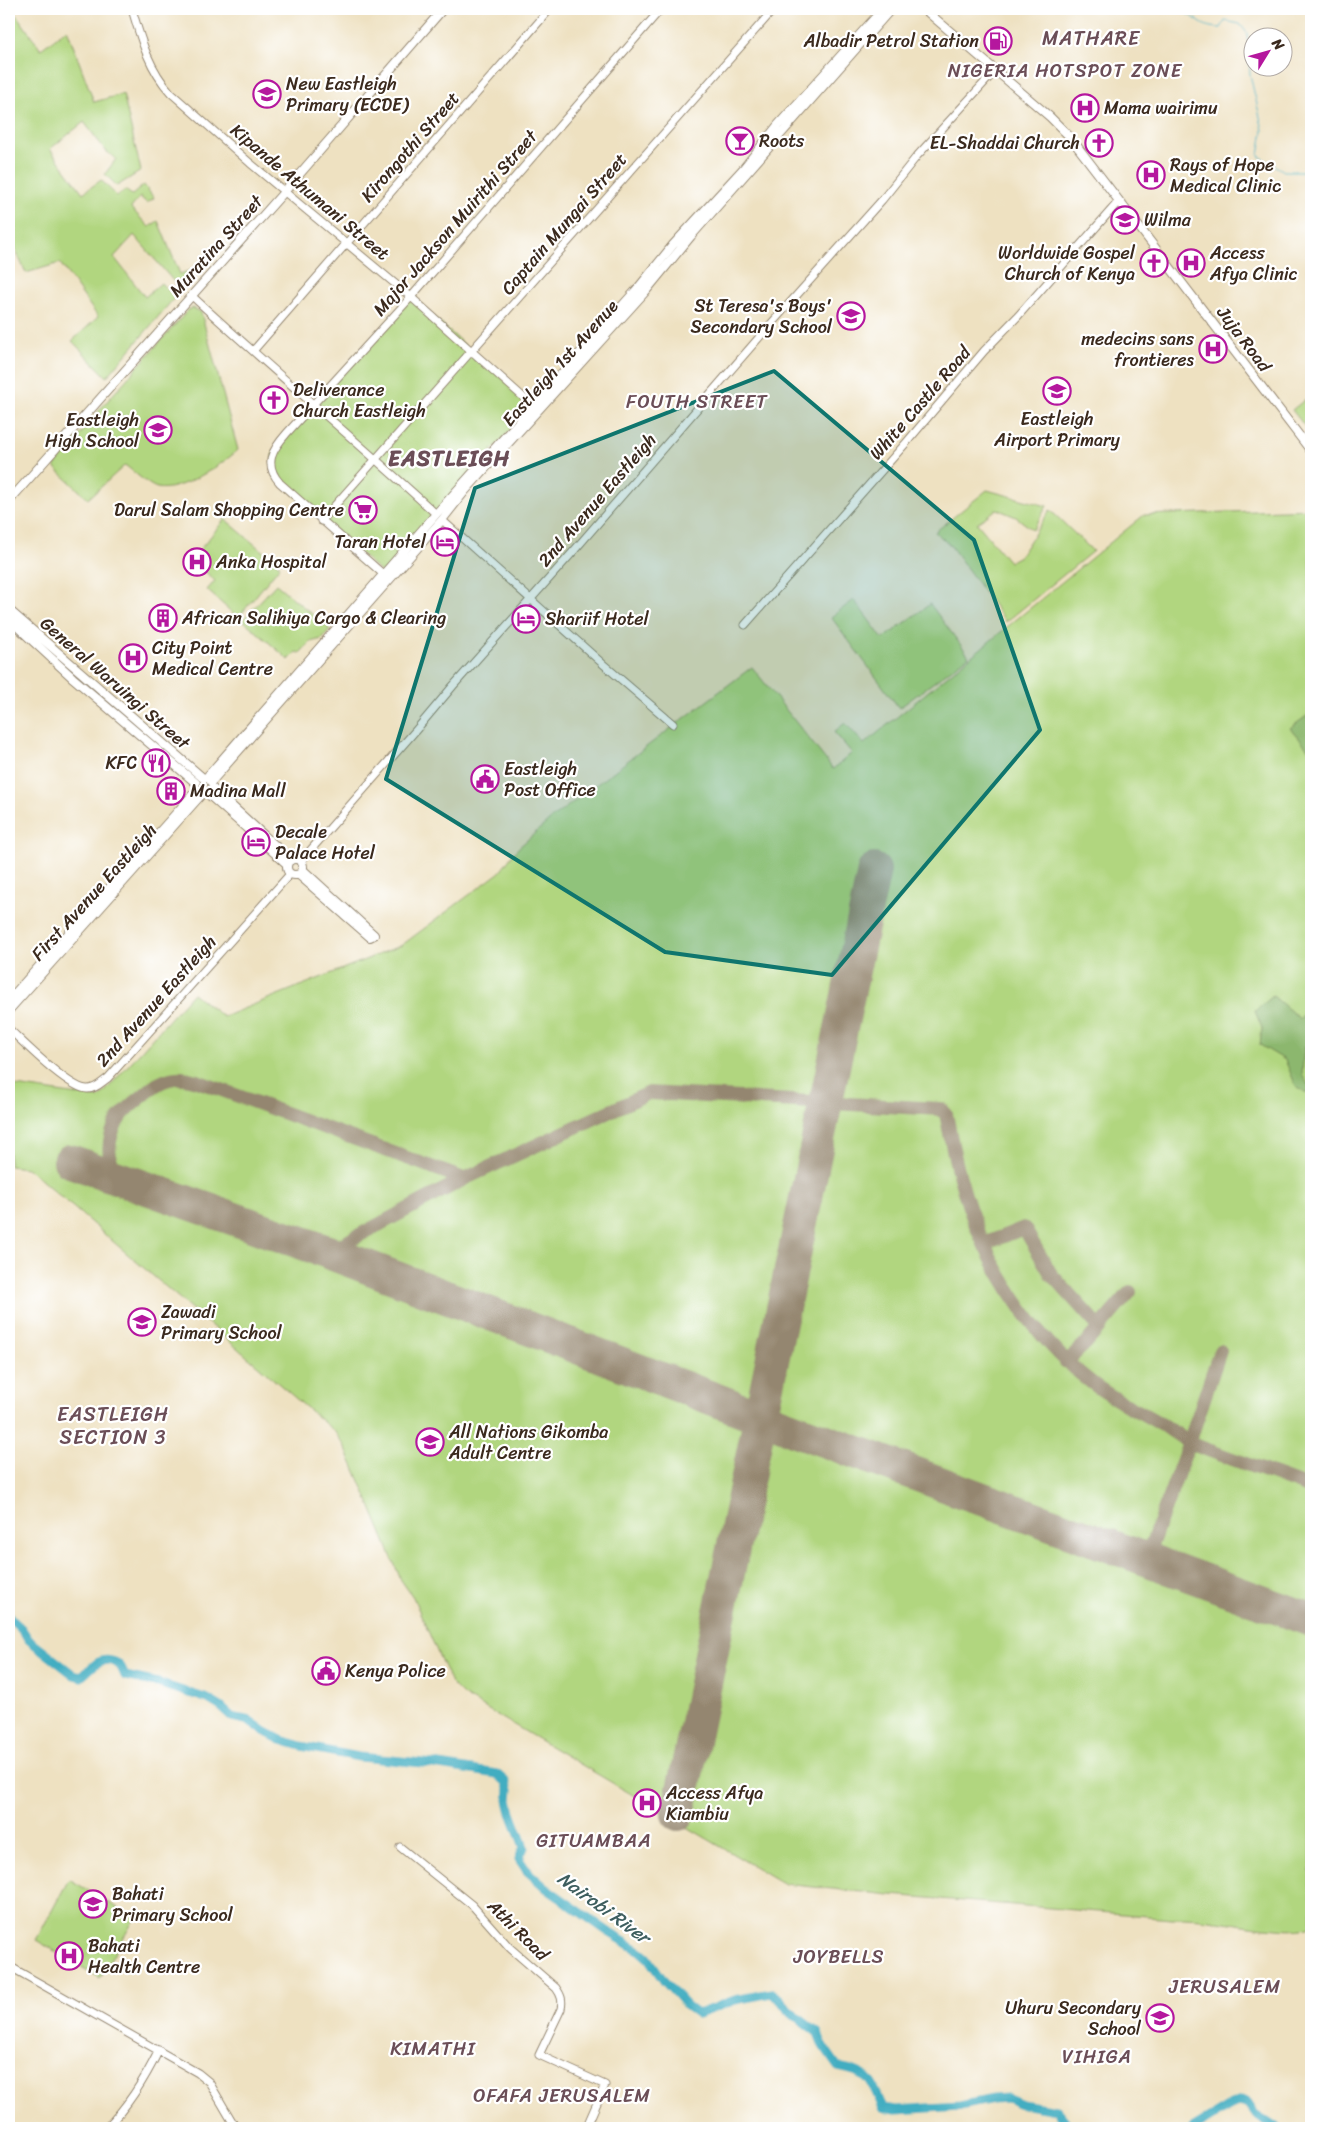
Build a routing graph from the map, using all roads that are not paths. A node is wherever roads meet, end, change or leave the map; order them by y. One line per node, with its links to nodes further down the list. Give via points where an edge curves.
1 (132, 9): 10 (street, Kipande Athumani Street, via 151,67 160,80 180,102)
2 (443, 9): 10 (main road, Muratina Street)
3 (550, 9): 12 (street, Kirongothi Street)
4 (661, 9): 14 (street, Major Jackson Muirithi Street)
5 (774, 9): 16 (street, Captain Mungai Street)
6 (883, 9): 18 (main road, Eastleigh 1st Avenue)
7 (891, 9): 22 (main road, Eastleigh 1st Avenue, via 632,306)
8 (924, 9): 9 (main road, Juja Road)
9 (996, 70): 11 (main road, Juja Road, via 1062,129); 25 (street, 2nd Avenue Eastleigh)
10 (284, 192): 12 (street, Kipande Athumani Street); 13 (main road, Muratina Street)
11 (1119, 201): 19 (main road, Juja Road); 28 (street, White Castle Road)
12 (345, 243): 14 (street, Kipande Athumani Street); 15 (street, Kirongothi Street)
13 (192, 296): 15 (street); 21 (main road, Muratina Street)
14 (411, 297): 16 (street, Kipande Athumani Street); 17 (street, Major Jackson Muirithi Street)
15 (253, 351): 17 (street)
16 (472, 352): 18 (street, Kipande Athumani Street); 20 (street, Captain Mungai Street)
17 (314, 404): 20 (street); 23 (street, Major Jackson Muirithi Street, via 283,437 272,456 270,467 288,492)
18 (532, 405): 22 (main road, Eastleigh 1st Avenue)
19 (1311, 451)
20 (377, 459): 22 (street); 23 (street, Captain Mungai Street)
21 (9, 501)
22 (439, 517): 24 (main road, Eastleigh 1st Avenue); 25 (street); 32 (main road, Eastleigh 1st Avenue)
23 (321, 521): 24 (street)
24 (383, 574): 32 (main road, Eastleigh 1st Avenue)
25 (530, 598): 31 (street); 34 (street, 2nd Avenue Eastleigh)
26 (9, 610): 29 (main road, General Waruingi Street)
27 (9, 619): 30 (main road, General Waruingi Street)
28 (745, 625)
29 (79, 671): 30 (main road); 32 (main road, General Waruingi Street)
30 (73, 678): 32 (main road, General Waruingi Street)
31 (673, 724)
32 (204, 786): 33 (main road, General Waruingi Street); 37 (main road, First Avenue Eastleigh); 38 (main road, First Avenue Eastleigh)
33 (289, 862): 34 (main road, via 296,859); 36 (main road, via 287,870)
34 (301, 862): 35 (main road)
35 (301, 872): 35 (main road, via 374,935 370,937); 36 (main road)
36 (290, 874): 39 (street, 2nd Avenue Eastleigh, via 108,1078 92,1089 82,1089 73,1084)
37 (9, 1000)
38 (9, 1010)
39 (9, 1029)
40 (400, 1848): 45 (street, Athi Road, via 472,1905 510,1948 561,1994 561,2008 539,2055 605,2085)
41 (9, 1966): 42 (street)
42 (159, 2050): 43 (street, via 133,2096); 44 (street, via 209,2082)
43 (106, 2128)
44 (236, 2128)
45 (586, 2128)

